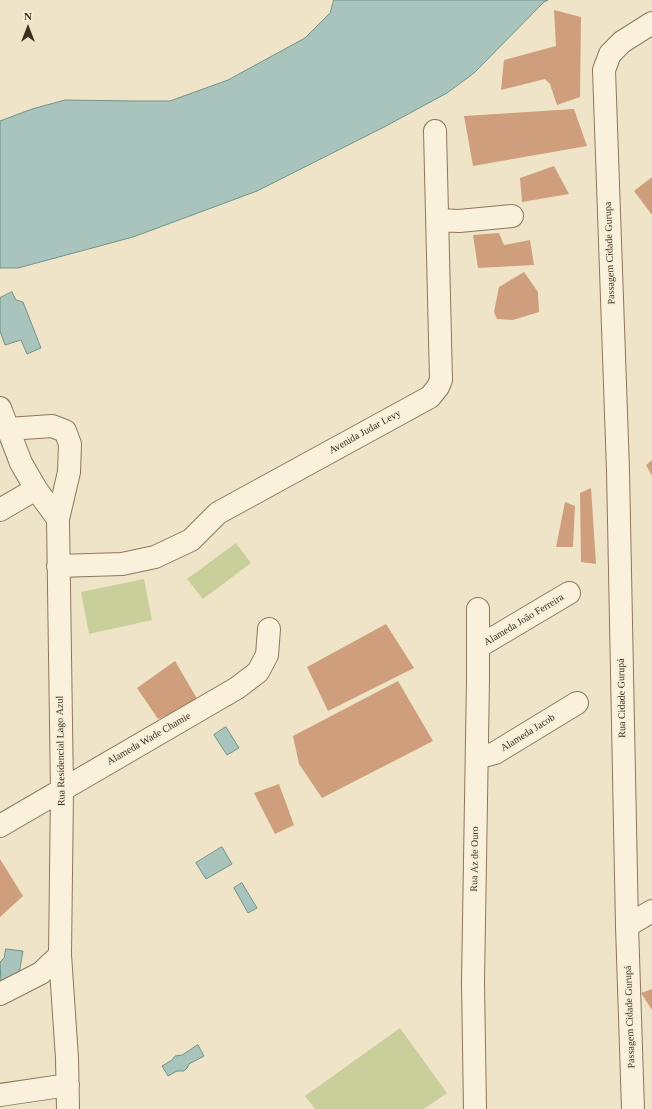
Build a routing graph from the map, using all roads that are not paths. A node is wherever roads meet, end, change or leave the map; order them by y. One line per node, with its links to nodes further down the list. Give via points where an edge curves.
1 (652, 24): 7 (street, Passagem Cidade Gurupa, via 622,42 610,54 604,70)
2 (435, 131): 4 (street, Avenida Judar Levy)
3 (512, 216): 4 (street, via 459,221)
4 (438, 220): 11 (street, Avenida Judar Levy, via 441,380 430,397 218,513 191,540 155,557 122,564)
5 (0, 408): 6 (street)
6 (8, 429): 8 (street, via 21,463); 10 (street, Rua Residencial Lago Azul, via 52,426 65,432 70,444 68,472)
7 (618, 470): 21 (street, Rua Cidade Gurupá)
8 (36, 489): 9 (street); 10 (street)
9 (0, 510)
10 (58, 519): 11 (street, Rua Residencial Lago Azul)
11 (58, 566): 18 (street, Rua Residencial Lago Azul)
12 (569, 593): 15 (street, Alameda João Ferreira)
13 (478, 609): 15 (street, Rua Az de Ouro)
14 (269, 629): 18 (street, Alameda Wade Chamie, via 267,655 258,672 237,688)
15 (478, 647): 17 (street, Rua Az de Ouro)
16 (577, 703): 17 (street, Alameda Jacob, via 495,753)
17 (477, 758): 27 (street, Rua Az de Ouro, via 473,982)
18 (62, 791): 19 (street, Alameda Wade Chamie); 22 (street, Rua Residencial Lago Azul)
19 (0, 826)
20 (652, 911): 21 (street)
21 (627, 926): 28 (street, Passagem Cidade Gurupá)
22 (60, 955): 23 (street, via 41,973); 24 (street, Rua Residencial Lago Azul)
23 (0, 994)
24 (68, 1085): 25 (street); 26 (street, Rua Residencial Lago Azul)
25 (0, 1095)
26 (68, 1109)
27 (475, 1109)
28 (633, 1109)

